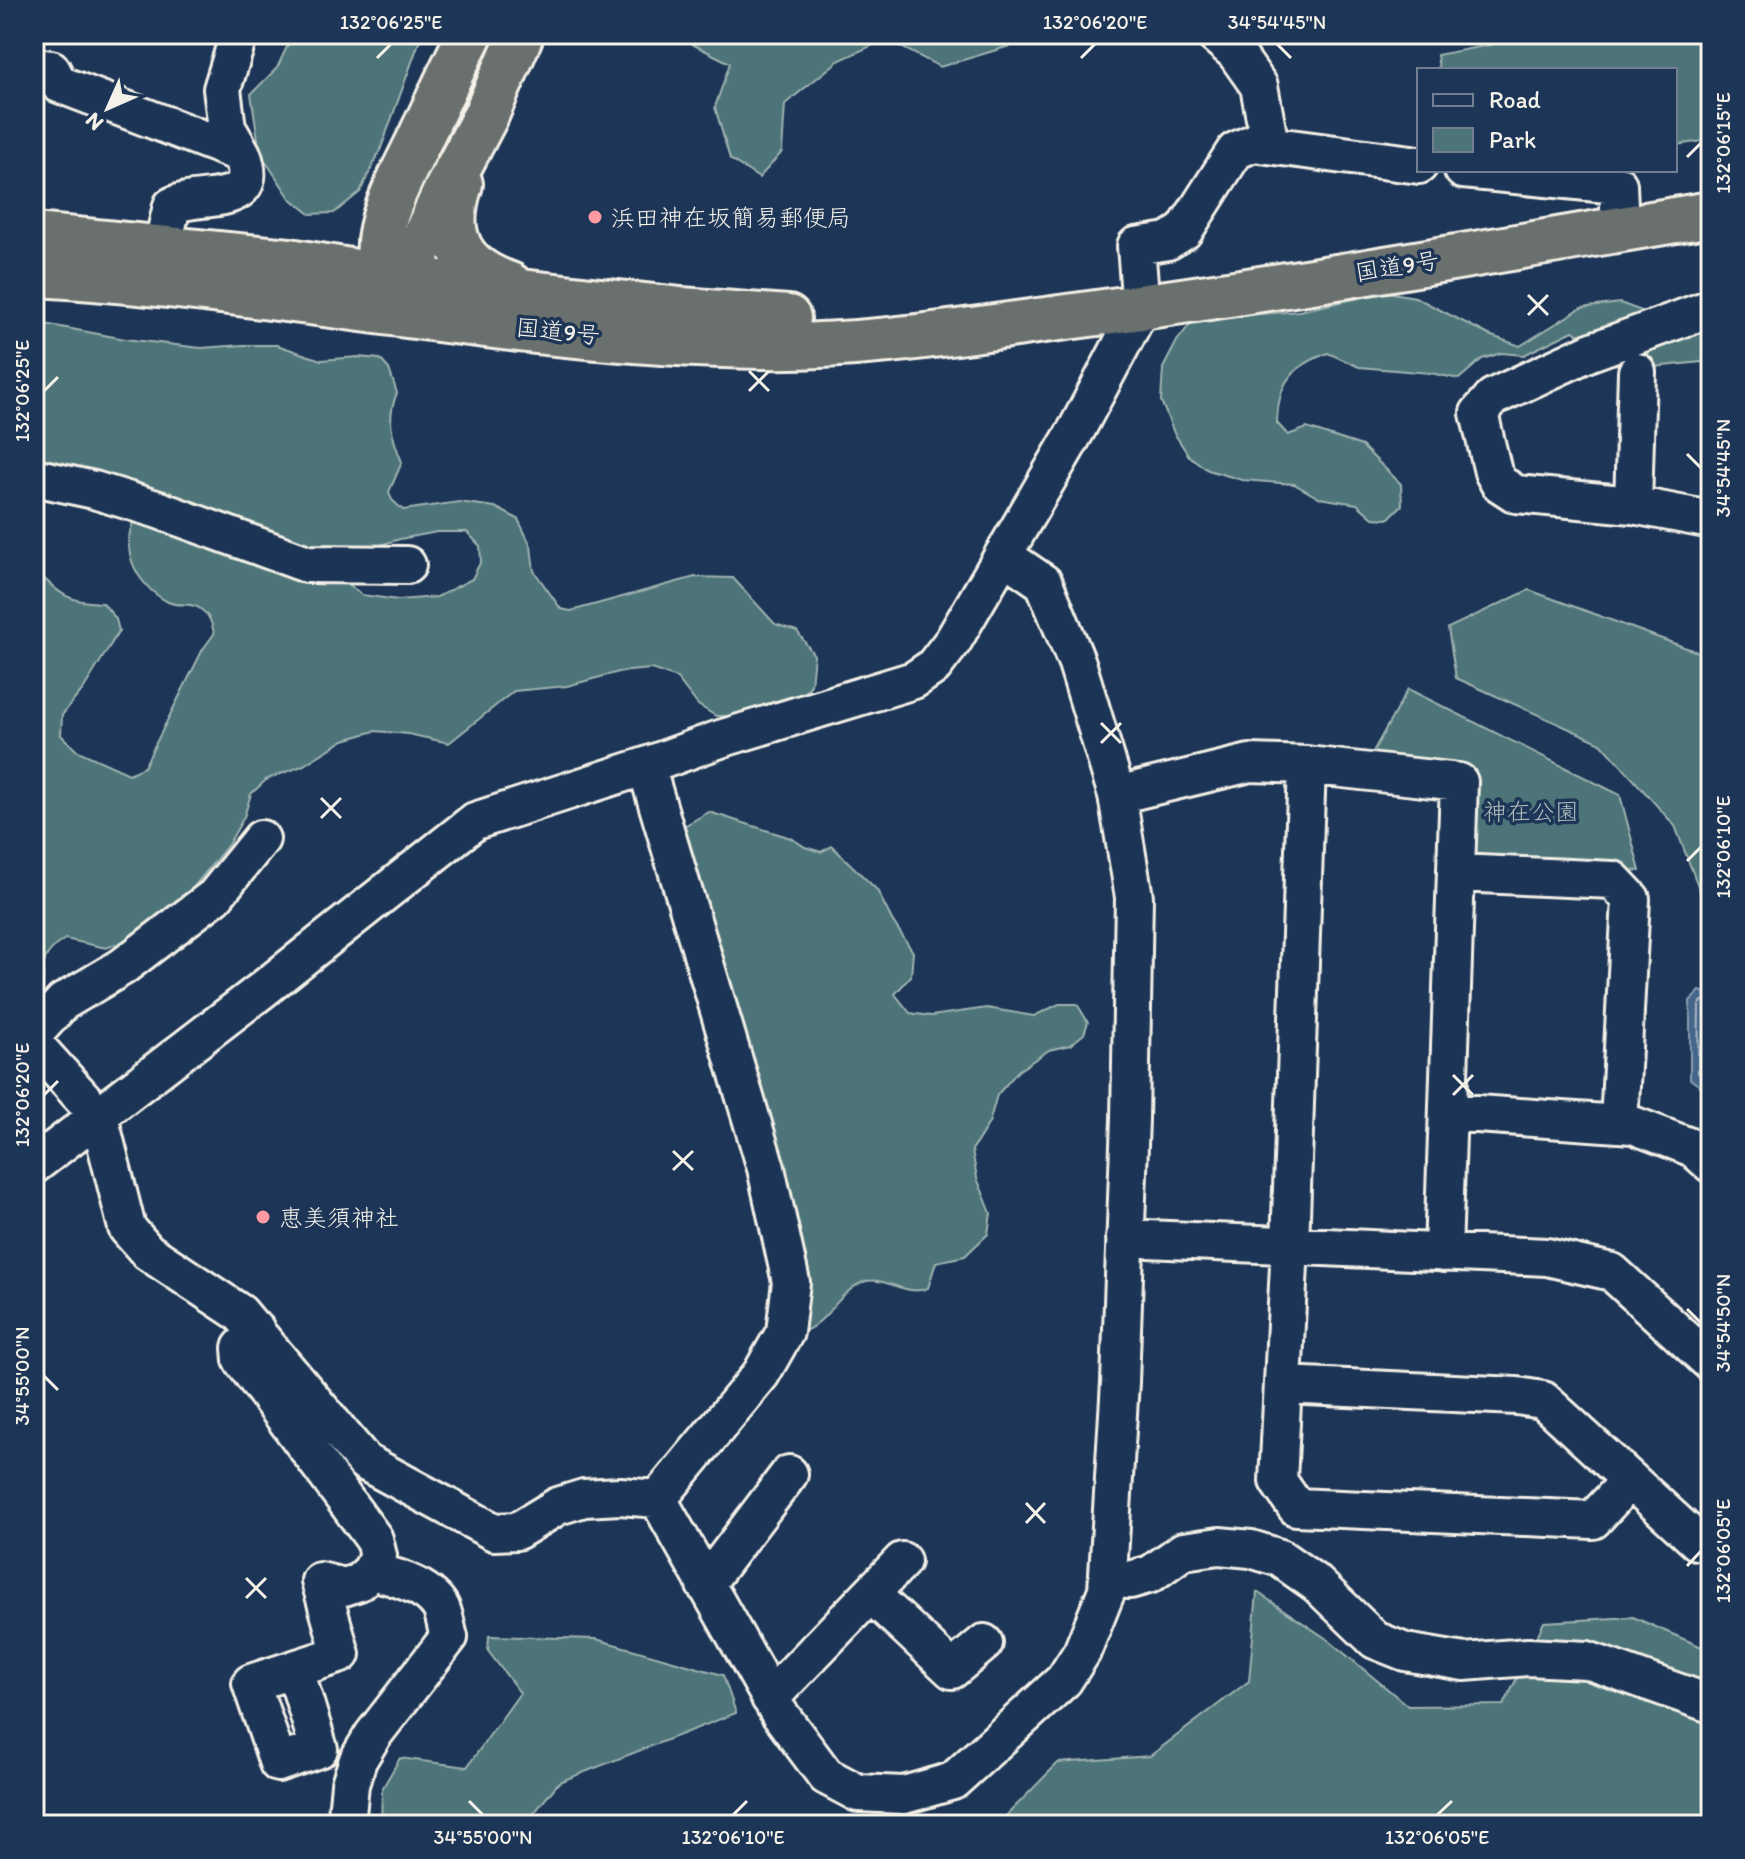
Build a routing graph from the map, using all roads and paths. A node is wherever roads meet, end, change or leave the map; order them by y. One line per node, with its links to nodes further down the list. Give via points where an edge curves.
1 (239, 34): 10 (street, via 222,89 227,128)
2 (451, 34): 14 (highway)
3 (470, 34): 14 (highway)
4 (495, 34): 21 (highway)
5 (521, 34): 8 (highway)
6 (1214, 34): 9 (street, via 1235,52 1259,86)
7 (34, 67): 10 (street, via 51,69 59,84)
8 (486, 115): 21 (highway, via 446,191); 22 (highway, via 455,200 456,244 491,279)
9 (1270, 145): 11 (street); 23 (street, via 1253,143 1235,151 1184,231 1168,241 1136,246)
10 (242, 154): 18 (street, via 247,180 220,197 172,206)
11 (1417, 165)
12 (1503, 172): 13 (street)
13 (1602, 177): 16 (street, via 1618,185)
14 (398, 188): 19 (highway, via 376,227 350,247); 21 (highway, via 380,246)
15 (1711, 214): 16 (highway, 国道9号)
16 (1620, 229): 23 (highway, 国道9号)
17 (34, 236): 18 (highway, 国道9号)
18 (162, 248): 19 (highway, 国道9号)
19 (289, 261): 21 (highway, 国道9号)
20 (34, 274): 21 (highway, 国道9号)
21 (381, 293): 22 (highway, 国道9号); 25 (highway, 国道9号, via 488,324 685,343 818,346 891,341)
22 (536, 293): 25 (highway, 国道9号, via 818,320)
23 (1141, 308): 25 (highway, 国道9号); 30 (street)
24 (1711, 308): 28 (street, via 1590,352 1493,397 1479,413 1493,472 1516,494)
25 (1083, 315)
26 (1637, 372): 28 (street)
27 (34, 477): 31 (street, via 159,510 307,564)
28 (1633, 505): 29 (street)
29 (1711, 520)
30 (1003, 555): 33 (street, via 953,641 933,667 914,680); 34 (street, via 1044,583 1077,663)
31 (407, 565)
32 (1307, 765): 34 (street, via 1250,763); 36 (street, via 1459,782); 45 (street)
33 (646, 766): 40 (street, via 475,821); 52 (street, via 766,1168 791,1282 785,1332 761,1374)
34 (1117, 795): 44 (street, via 1134,897)
35 (261, 839): 37 (street, via 215,896 122,967 63,1002)
36 (1456, 873): 39 (street); 41 (street, via 1613,880 1631,899)
37 (34, 1034)
38 (34, 1044): 40 (street)
39 (1449, 1112): 41 (street); 46 (street)
40 (99, 1116): 43 (street); 47 (street, via 127,1228 148,1252 240,1313)
41 (1619, 1123): 42 (street, via 1693,1148)
42 (1711, 1164)
43 (34, 1165)
44 (1125, 1238): 45 (street); 56 (street)
45 (1290, 1245): 46 (street); 49 (street)
46 (1443, 1253): 48 (street, via 1547,1257 1612,1272)
47 (256, 1330): 52 (street, via 365,1462 494,1532 517,1531 558,1506 584,1498); 55 (street, via 241,1348 242,1360 374,1539 378,1556)
48 (1711, 1363)
49 (1284, 1385): 51 (street, via 1543,1400); 51 (street, via 1278,1481 1296,1507 1593,1520)
50 (789, 1474): 57 (street)
51 (1630, 1480): 53 (street, via 1697,1541)
52 (658, 1499): 57 (street)
53 (1711, 1542)
54 (902, 1561): 58 (street)
55 (371, 1571): 60 (street, via 344,1587 320,1581 341,1654); 64 (street, via 421,1589 440,1605 449,1637 358,1760)
56 (1108, 1579): 62 (street, via 1151,1574 1183,1551 1251,1549 1280,1558 1317,1584 1375,1640 1405,1652 1464,1662 1587,1660); 63 (street, via 1096,1622 1064,1680 953,1781 916,1792)
57 (705, 1585): 61 (street)
58 (871, 1594): 59 (street, via 952,1670); 61 (street)
59 (984, 1643)
60 (295, 1670)
61 (770, 1698): 63 (street, via 826,1776)
62 (1711, 1704)
63 (890, 1810)
64 (346, 1825)

